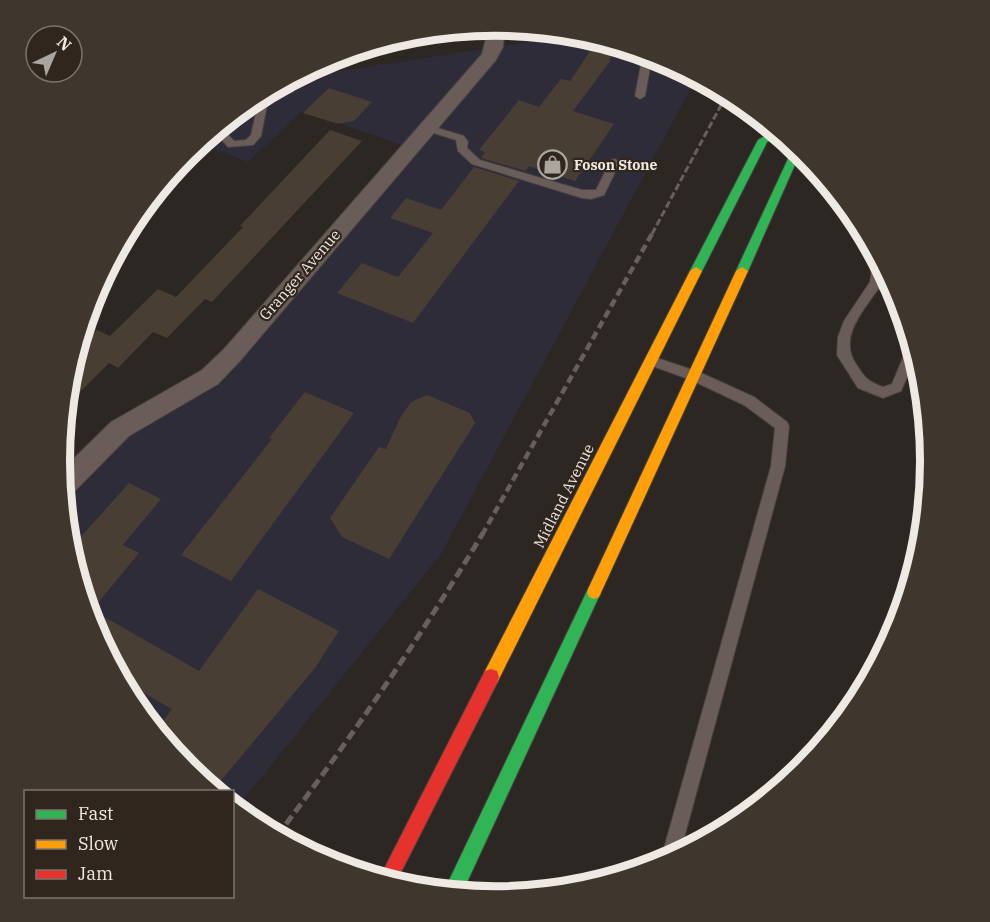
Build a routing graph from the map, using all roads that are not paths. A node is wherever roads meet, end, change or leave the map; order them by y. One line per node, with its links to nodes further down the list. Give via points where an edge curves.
1 (495, 36): 7 (street, Granger Avenue, via 490,56)
2 (646, 64): 3 (lane)
3 (640, 96)
4 (263, 106): 5 (lane)
5 (262, 110): 6 (lane); 8 (lane, via 254,124 256,136 249,143 232,145)
6 (255, 111)
7 (428, 128): 11 (lane, via 460,138 462,149 476,162 582,194 600,192); 18 (street, Granger Avenue, via 232,355 210,376 120,429)
8 (223, 135)
9 (769, 137): 16 (main road, Midland Avenue, via 763,140)
10 (793, 157): 17 (main road)
11 (615, 162)
12 (877, 275): 13 (lane)
13 (876, 284): 14 (lane); 15 (lane, via 850,321 843,355 862,384 884,393 897,387)
14 (883, 287)
15 (908, 360)
16 (651, 361): 17 (lane); 20 (main road, Midland Avenue)
17 (695, 376): 19 (lane, via 748,401 782,426 778,466); 21 (main road)
18 (71, 478)
19 (673, 847)
20 (391, 873)
21 (457, 884)

